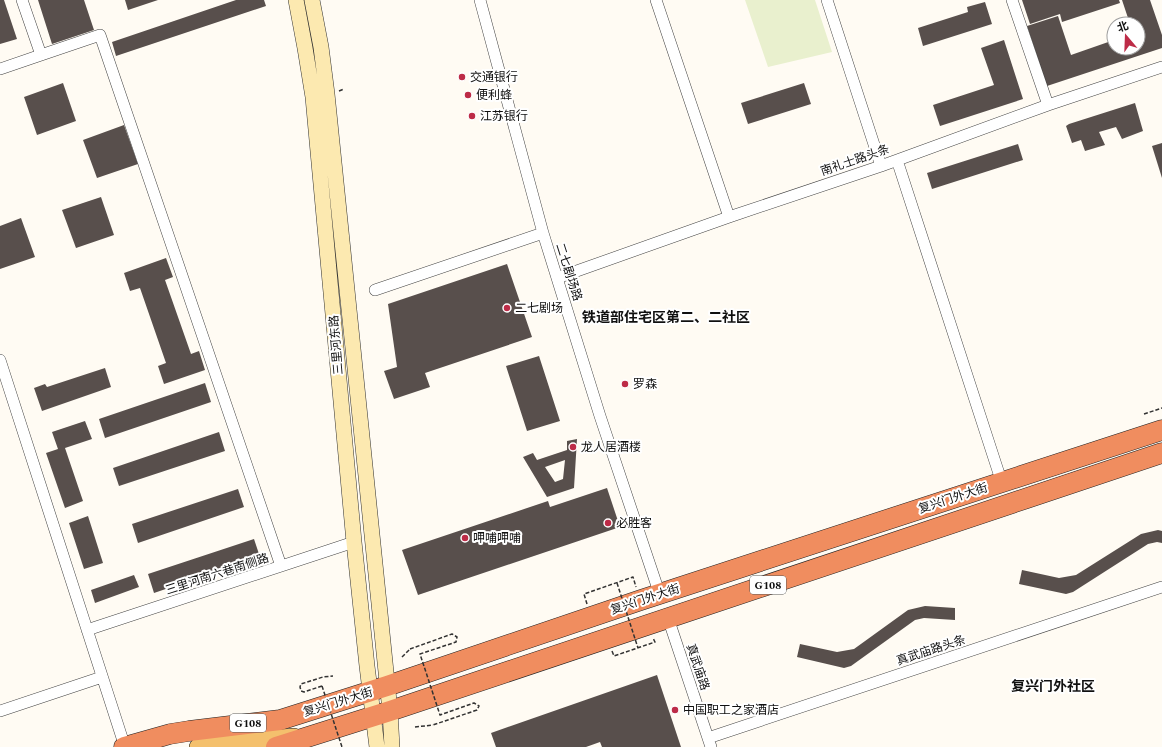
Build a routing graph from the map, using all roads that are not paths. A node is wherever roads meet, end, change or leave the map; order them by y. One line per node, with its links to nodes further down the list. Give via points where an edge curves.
1 (22, 0): 8 (street)
2 (296, 0): 22 (main road, 三里河东路, via 313,97)
3 (312, 0): 29 (main road, 三里河东路, via 327,94)
4 (480, 0): 15 (street, 二七剧场路)
5 (656, 0): 14 (street)
6 (827, 0): 13 (street)
7 (1012, 0): 11 (street)
8 (41, 55): 10 (street); 23 (street, via 100,35)
9 (1162, 67): 11 (street, 南礼士路头条)
10 (0, 69)
11 (1048, 105): 12 (street, 南礼士路头条)
12 (897, 160): 13 (street, 南礼士路头条); 21 (street)
13 (881, 166): 14 (street, 南礼士路头条)
14 (729, 217): 16 (street, 南礼士路头条)
15 (543, 233): 16 (street, 二七剧场路); 17 (street)
16 (557, 278): 25 (street, 二七剧场路)
17 (375, 290)
18 (0, 360): 27 (street)
19 (1162, 430): 21 (highway, 复兴门外大街 / G108)
20 (1162, 453): 26 (highway, 复兴门外大街 / G108)
21 (1002, 483): 25 (highway, 复兴门外大街 / G108)
22 (354, 542): 23 (street, 三里河南六巷南侧路); 29 (main road, 三里河东路)
23 (281, 566): 27 (street, 三里河南六巷南侧路)
24 (1162, 587): 35 (street, 真武庙路头条)
25 (660, 595): 29 (highway, 复兴门外大街 / G108)
26 (668, 618): 31 (highway, 复兴门外大街 / G108); 35 (street, 真武庙路)
27 (87, 630): 28 (street)
28 (102, 677): 30 (street); 36 (street)
29 (379, 689): 31 (main road); 32 (highway, 复兴门外大街 / G108)
30 (0, 711)
31 (382, 713): 33 (highway, 复兴门外大街 / G108); 39 (main road); 40 (main road)
32 (280, 720): 34 (main road); 36 (highway, 复兴门外大街 / G108, via 170,734)
33 (311, 736): 34 (main road); 38 (highway, 复兴门外大街 / G108)
34 (215, 743): 37 (main road)
35 (710, 743)
36 (124, 747)
37 (198, 747)
38 (276, 747)
39 (377, 747)
40 (392, 747)

